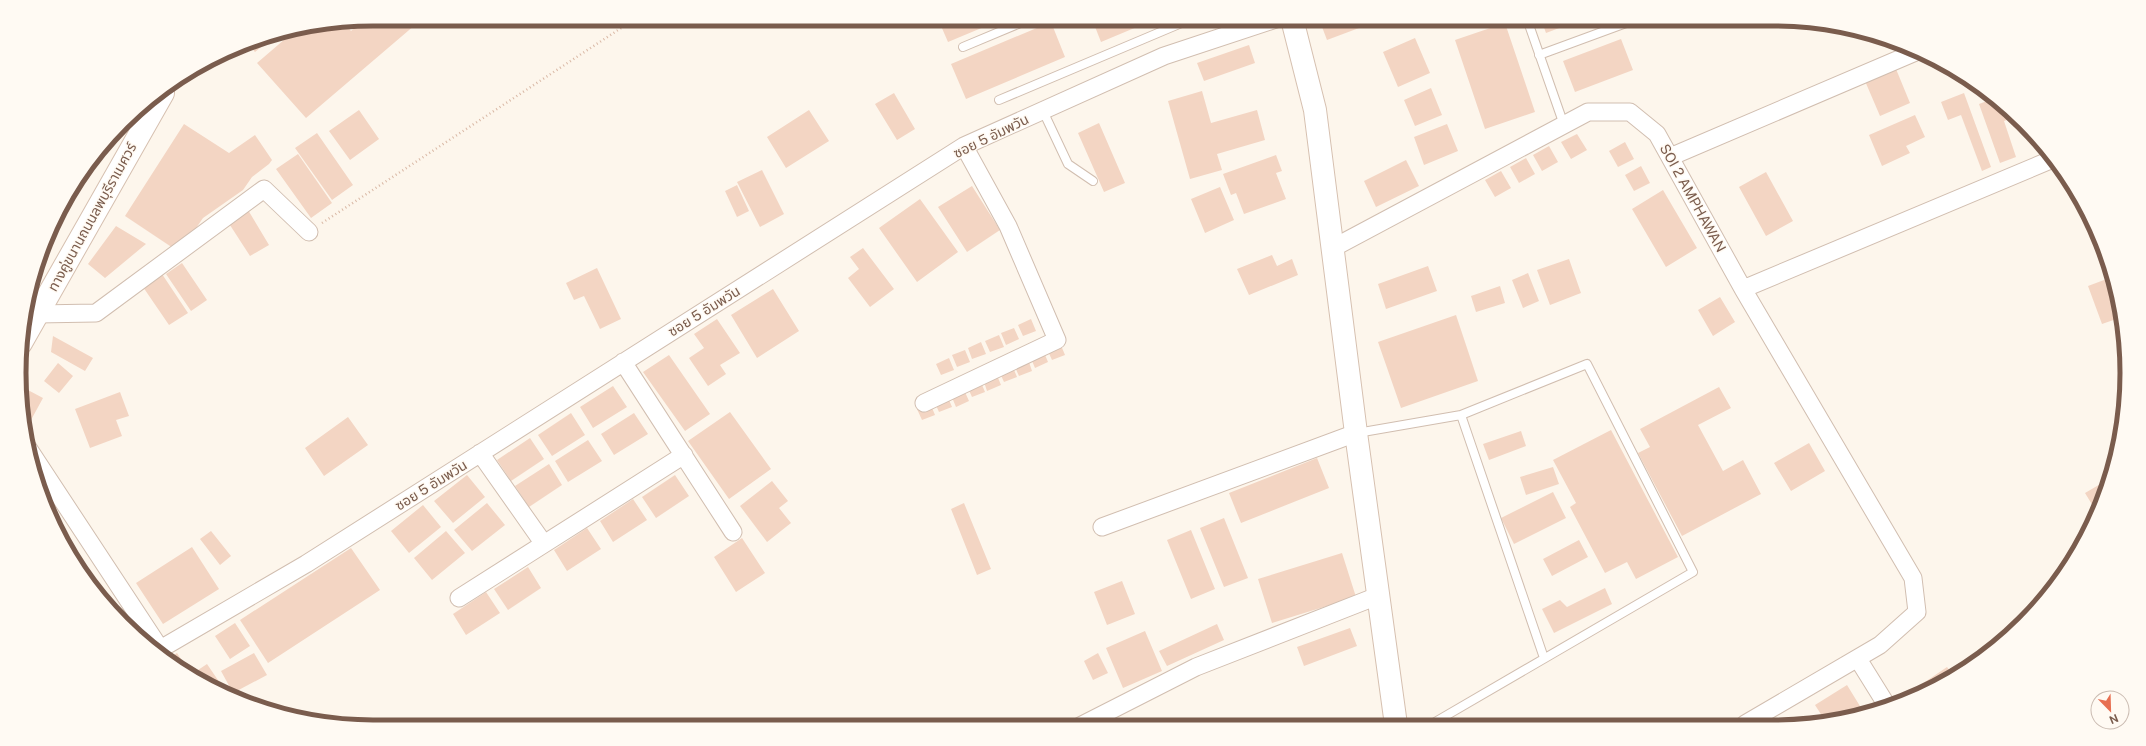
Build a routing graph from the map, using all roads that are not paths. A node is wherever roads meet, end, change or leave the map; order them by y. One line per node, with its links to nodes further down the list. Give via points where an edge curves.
1 (1013, 26): 7 (lane)
2 (1174, 26): 10 (lane)
3 (1255, 26): 12 (street, ซอย 5 อัมพวัน, via 1164,56)
4 (1294, 26): 19 (street, via 1315,110)
5 (1529, 26): 9 (lane)
6 (1618, 26): 9 (lane)
7 (962, 47)
8 (1910, 54): 15 (street)
9 (1539, 55): 13 (lane)
10 (999, 100)
11 (158, 101): 21 (street, ทางคู่ขนานถนนลพบุรีราเมศวร์)
12 (1043, 111): 14 (street, ซอย 5 อัมพวัน); 17 (lane, via 1068,164)
13 (1564, 124): 15 (street, SOI 2 AMPHAWAN, via 1588,112 1630,112 1657,134); 19 (street, SOI 2 AMPHAWAN)
14 (964, 146): 23 (street, ซอย 5 อัมพวัน); 24 (street, via 1008,226 1057,340)
15 (1670, 157): 20 (street, SOI 2 AMPHAWAN)
16 (2047, 161): 20 (street)
17 (1092, 181)
18 (309, 232): 21 (street, via 264,189 96,313)
19 (1333, 248): 26 (street)
20 (1743, 288): 38 (street, SOI 2 AMPHAWAN, via 1913,578 1918,612 1880,646)
21 (37, 314): 22 (street, ทางคู่ขนานถนนลพบุรีราเมศวร์)
22 (29, 330)
23 (623, 362): 27 (street, ซอย 5 อัมพวัน); 28 (street)
24 (924, 403)
25 (1460, 415): 26 (lane); 37 (lane); 37 (lane, via 1588,364 1694,572)
26 (1356, 433): 30 (street); 33 (street)
27 (480, 454): 32 (street); 36 (street, ซอย 5 อัมพวัน, via 306,564)
28 (684, 456): 31 (street); 32 (street)
29 (38, 464): 35 (street)
30 (1102, 527)
31 (733, 532)
32 (544, 544): 34 (street)
33 (1380, 595): 40 (street, via 1196,667); 41 (street)
34 (459, 598)
35 (153, 641)
36 (162, 648)
37 (1544, 658): 42 (lane)
38 (1858, 659): 39 (street); 43 (street)
39 (1885, 702)
40 (1092, 720)
41 (1395, 720)
42 (1439, 720)
43 (1752, 720)

